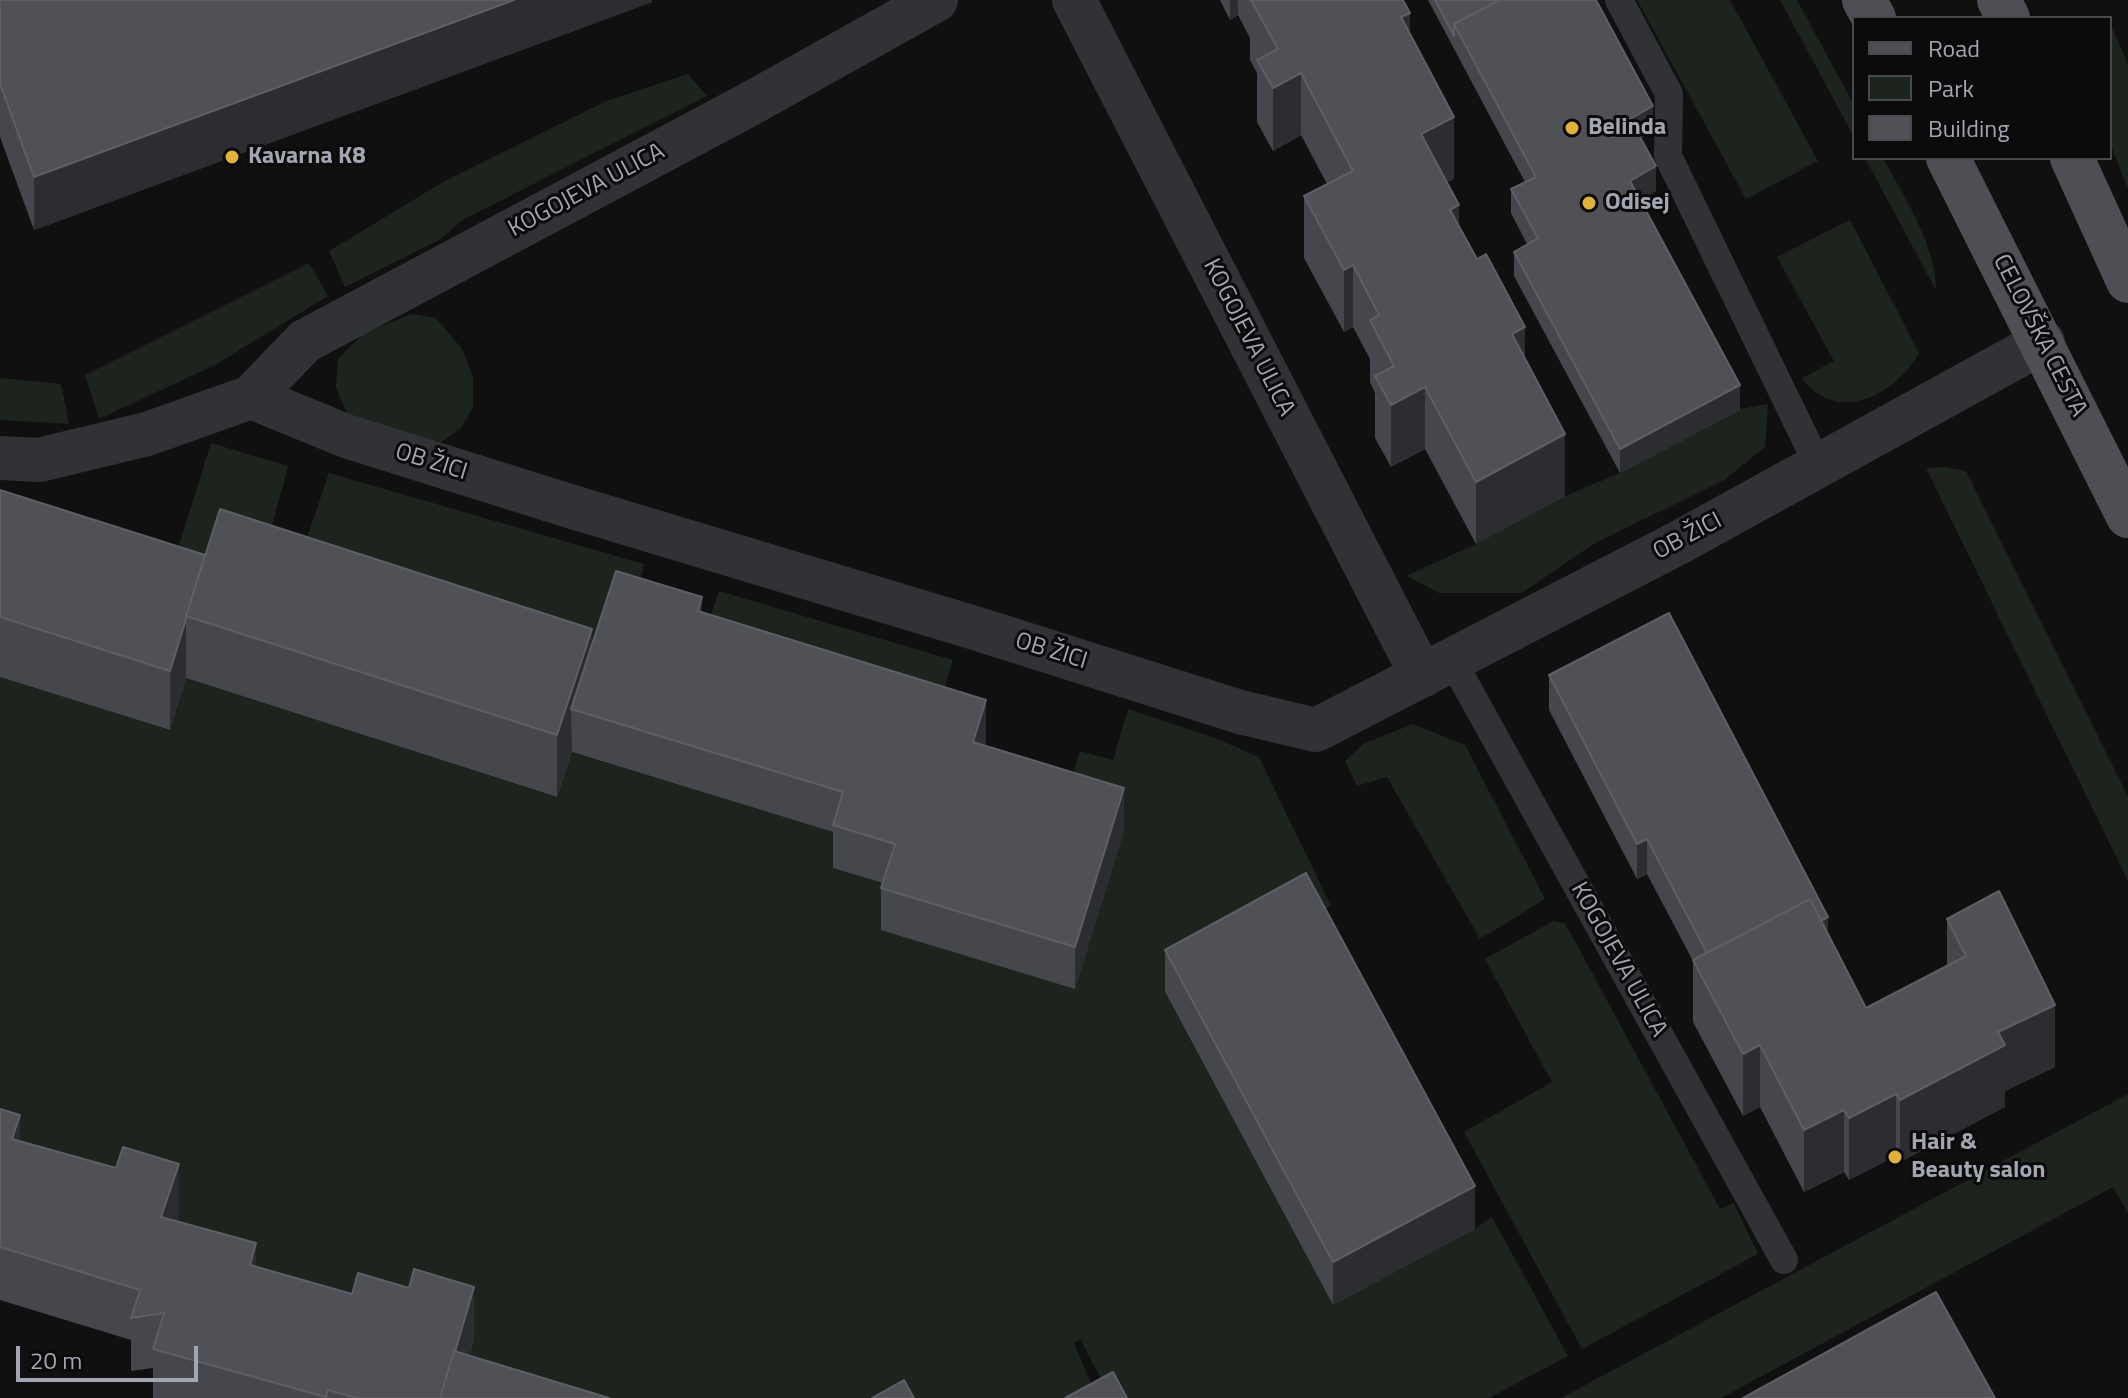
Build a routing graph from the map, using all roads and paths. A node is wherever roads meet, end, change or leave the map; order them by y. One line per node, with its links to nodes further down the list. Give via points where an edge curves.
1 (936, 0): 8 (street, KOGOJEVA ULICA, via 305,341)
2 (1074, 0): 12 (street, KOGOJEVA ULICA)
3 (1619, 0): 10 (lane, via 1669,94 1668,156)
4 (1949, 160): 7 (main road, CELOVŠKA CESTA)
5 (2073, 160): 6 (main road)
6 (2128, 281)
7 (2043, 342): 10 (street, OB ŽICI); 11 (main road, CELOVŠKA CESTA)
8 (251, 397): 9 (street, via 147,434 70,453 39,460); 12 (street, OB ŽICI, via 375,445 1273,721 1316,730)
9 (0, 458)
10 (1818, 465): 12 (street, OB ŽICI)
11 (2128, 516)
12 (1437, 668): 13 (lane, KOGOJEVA ULICA)
13 (1784, 1260)

